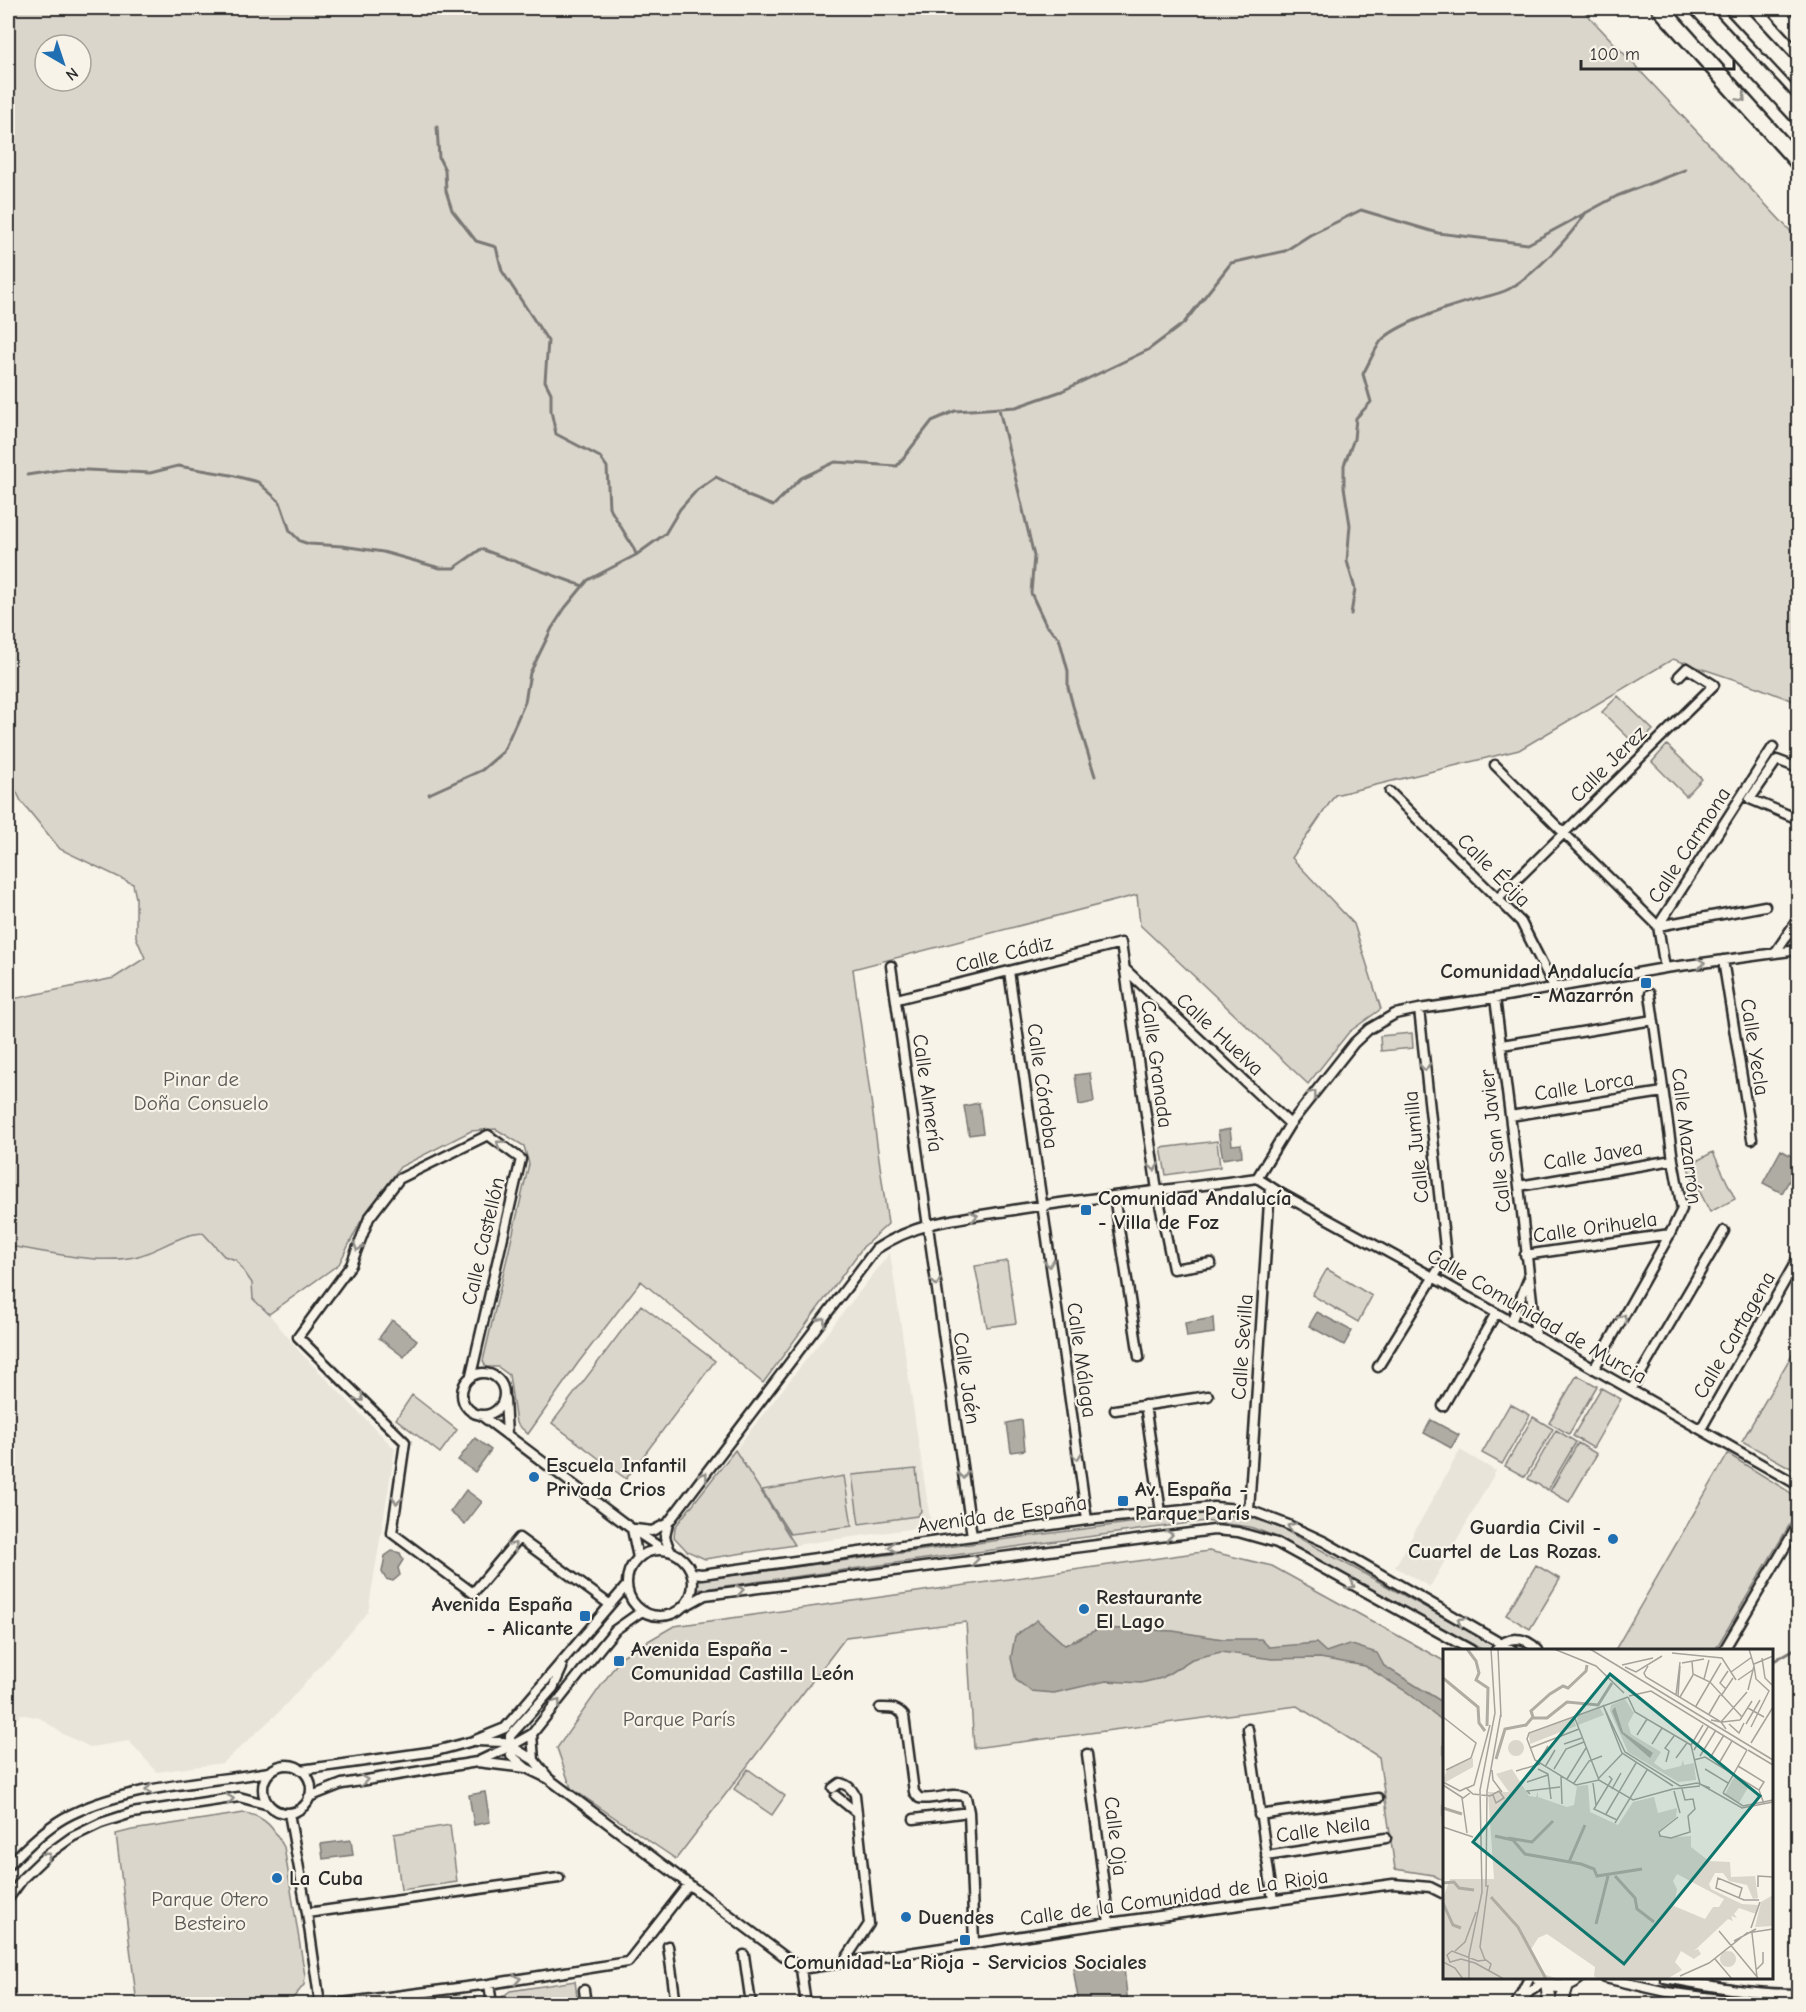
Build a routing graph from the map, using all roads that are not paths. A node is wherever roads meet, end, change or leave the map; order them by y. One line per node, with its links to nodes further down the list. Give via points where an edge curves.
1 (1660, 8): 8 (highway, one-way to 8)
2 (1698, 8): 7 (highway)
3 (1733, 8): 6 (highway)
4 (1776, 8): 5 (highway)
5 (1798, 33)
6 (1798, 78)
7 (1798, 116)
8 (1798, 162)
9 (1679, 676): 15 (street, Calle Jerez, via 1687,668 1714,685)
10 (1773, 747): 19 (street, Calle Carmona)
11 (1495, 765): 15 (street)
12 (1798, 768): 14 (street, via 1777,760 1750,799)
13 (1390, 792): 16 (street, Calle Écija)
14 (1798, 819)
15 (1564, 832): 16 (street, Calle Jerez); 19 (street)
16 (1497, 899): 28 (street, Calle Écija, via 1521,922)
17 (1765, 906): 19 (street)
18 (1798, 919): 22 (street)
19 (1658, 926): 25 (street, Calle Carmona)
20 (1121, 943): 26 (street, Calle Granada); 27 (street, Calle Cádiz)
21 (1798, 950): 22 (street)
22 (1775, 953): 23 (street)
23 (1723, 960): 25 (street, one-way to 23); 38 (street, Calle Yecla)
24 (891, 966): 31 (street, Calle Almería)
25 (1665, 968): 28 (street)
26 (1126, 970): 37 (street, Calle Huelva); 43 (street, Calle Granada, one-way to 43)
27 (1009, 971): 31 (street, Calle Cádiz); 45 (street, Calle Córdoba)
28 (1554, 987): 30 (street)
29 (1650, 994): 33 (street, Calle Mazarrón)
30 (1495, 998): 32 (street); 34 (street, Calle San Javier)
31 (897, 999): 46 (street, Calle Almería)
32 (1419, 1009): 37 (street, one-way to 32, via 1369,1029 1395,1014); 52 (street, Calle Jumilla, one-way to 52, via 1446,1257)
33 (1653, 1020): 34 (street); 35 (street, Calle Mazarrón)
34 (1502, 1045): 36 (street, Calle San Javier)
35 (1663, 1092): 36 (street, Calle Lorca); 39 (street, Calle Mazarrón)
36 (1510, 1116): 41 (street, Calle San Javier)
37 (1290, 1124): 40 (street)
38 (1752, 1139)
39 (1673, 1160): 41 (street, Calle Javea); 48 (street, Calle Mazarrón, via 1682,1209)
40 (1257, 1178): 42 (street, Calle Comunidad de Murcia); 43 (street)
41 (1519, 1186): 49 (street, Calle San Javier)
42 (1270, 1187): 52 (street, Calle Comunidad de Murcia); 71 (street, Calle Sevilla)
43 (1157, 1190): 44 (street); 51 (street, Calle Granada, via 1173,1269)
44 (1114, 1196): 45 (street); 57 (street)
45 (1041, 1205): 46 (street, one-way to 45); 73 (street, Calle Málaga, one-way to 73)
46 (927, 1224): 74 (street, one-way to 46, via 876,1249); 77 (street, Calle Jaén, one-way to 77)
47 (1724, 1232): 61 (street)
48 (1670, 1234): 49 (street, Calle Orihuela); 59 (street, Calle Mazarrón, one-way to 48)
49 (1526, 1255): 53 (street, Calle San Javier)
50 (1798, 1258): 68 (street, Calle Cartagena)
51 (1211, 1263)
52 (1433, 1277): 54 (street, Calle Comunidad de Murcia); 58 (street, Calle Jumilla)
53 (1528, 1280): 55 (street, Calle San Javier); 56 (street, Calle San Javier)
54 (1496, 1313): 55 (street, Calle Comunidad de Murcia); 65 (street)
55 (1511, 1322): 56 (street, Calle Comunidad de Murcia)
56 (1536, 1336): 59 (street, Calle Comunidad de Murcia)
57 (1139, 1358)
58 (1378, 1367)
59 (1594, 1369): 61 (street, Calle Comunidad de Murcia)
60 (471, 1375): 62 (street, via 483,1372 496,1377 503,1384); 67 (street, via 461,1395 465,1407); 82 (street, Calle Castellón, one-way to 82, via 521,1159 488,1135 399,1179 369,1218 351,1265 298,1337 405,1443 392,1533 473,1593 519,1538)
61 (1631, 1390): 68 (street, Calle Comunidad de Murcia)
62 (505, 1396): 67 (street, via 499,1409); 69 (street)
63 (1208, 1396): 64 (street)
64 (1145, 1405): 66 (street); 72 (street)
65 (1443, 1406)
66 (1115, 1410)
67 (482, 1416): 69 (street)
68 (1701, 1430): 70 (street, Calle Comunidad de Murcia)
69 (507, 1435): 76 (street)
70 (1798, 1485)
71 (1249, 1510): 72 (street, Avenida de España, via 1214,1507); 85 (street, Avenida de España, one-way to 71, via 1325,1542)
72 (1161, 1512): 73 (street, Avenida de España)
73 (1087, 1520): 77 (street, Avenida de España)
74 (668, 1523): 76 (street, via 652,1531); 78 (street)
75 (1798, 1525): 88 (street)
76 (632, 1529): 78 (street); 79 (street)
77 (972, 1536): 80 (street, Avenida de España, one-way to 80)
78 (667, 1550): 79 (street); 80 (street, via 680,1555)
79 (638, 1558): 81 (street, via 628,1575)
80 (692, 1573): 83 (street, via 694,1584)
81 (627, 1586): 82 (street); 84 (street, via 634,1604)
82 (609, 1604): 89 (street)
83 (685, 1606): 84 (street, via 664,1616); 86 (street, Avenida de España, one-way to 86, via 716,1593 1214,1530 1277,1543)
84 (642, 1611): 92 (street, one-way to 84, via 615,1630)
85 (1498, 1647): 87 (street, via 1510,1639 1521,1639)
86 (1469, 1649)
87 (1537, 1649)
88 (1725, 1649)
89 (566, 1659): 93 (street, via 505,1728); 94 (street, via 553,1688 510,1736)
90 (880, 1708): 106 (street, via 893,1708 904,1716 914,1792 919,1798 959,1794 966,1797)
91 (1248, 1729): 108 (street, Calle Neila)
92 (532, 1734): 94 (street); 96 (street)
93 (473, 1741): 94 (street, via 504,1742); 99 (street, via 436,1751)
94 (511, 1746): 96 (street); 97 (street); 98 (street, via 511,1755)
95 (1087, 1754): 119 (street, Calle Oja)
96 (534, 1760): 101 (street)
97 (477, 1762): 98 (street); 102 (street, one-way to 97, via 342,1784)
98 (526, 1768): 101 (street)
99 (302, 1770): 100 (street, via 282,1766); 102 (street, via 310,1786)
100 (269, 1773): 104 (street, via 263,1789); 112 (street, one-way to 112, via 129,1793 95,1804 63,1819)
101 (549, 1779): 114 (street)
102 (309, 1797): 107 (street, via 301,1808)
103 (1378, 1798): 108 (street, Calle Neila)
104 (269, 1805): 107 (street); 116 (street, one-way to 104, via 47,1855 101,1823 132,1813 239,1797)
105 (857, 1812): 105 (street, via 852,1789 840,1784 834,1792); 123 (street, via 869,1924)
106 (969, 1812): 109 (street); 120 (street)
107 (289, 1813): 118 (street)
108 (1259, 1815): 111 (street, Calle Neila)
109 (914, 1819)
110 (1386, 1838): 111 (street, Calle Neila)
111 (1266, 1856): 117 (street, Calle Neila)
112 (8, 1866)
113 (559, 1878): 118 (street)
114 (689, 1884): 124 (street); 130 (street, one-way to 114, via 628,1962)
115 (1443, 1894): 117 (street, Calle de la Comunidad de La Rioja, via 1430,1887 1393,1884)
116 (8, 1899)
117 (1272, 1900): 119 (street, Calle de la Comunidad de La Rioja)
118 (307, 1912): 134 (street)
119 (1109, 1923): 120 (street, Calle de la Comunidad de La Rioja)
120 (974, 1944): 123 (street, Calle de la Comunidad de La Rioja)
121 (668, 1946): 138 (street)
122 (744, 1955): 139 (street)
123 (843, 1963): 124 (street, Calle de la Comunidad de La Rioja)
124 (801, 1969): 140 (street)
125 (1527, 1979): 141 (street)
126 (1575, 1979): 131 (street)
127 (1613, 1979): 144 (street, via 1667,1992)
128 (1675, 1979): 133 (street, via 1722,1989)
129 (1543, 1981): 131 (street); 141 (street); 142 (street)
130 (489, 1984): 135 (street); 136 (street)
131 (1567, 1985): 143 (street)
132 (584, 1990): 137 (street)
133 (1798, 1994)
134 (320, 2004)
135 (334, 2004)
136 (492, 2004)
137 (586, 2004)
138 (676, 2004)
139 (751, 2004)
140 (806, 2004)
141 (1518, 2004)
142 (1550, 2004)
143 (1561, 2004)
144 (1757, 2004)

